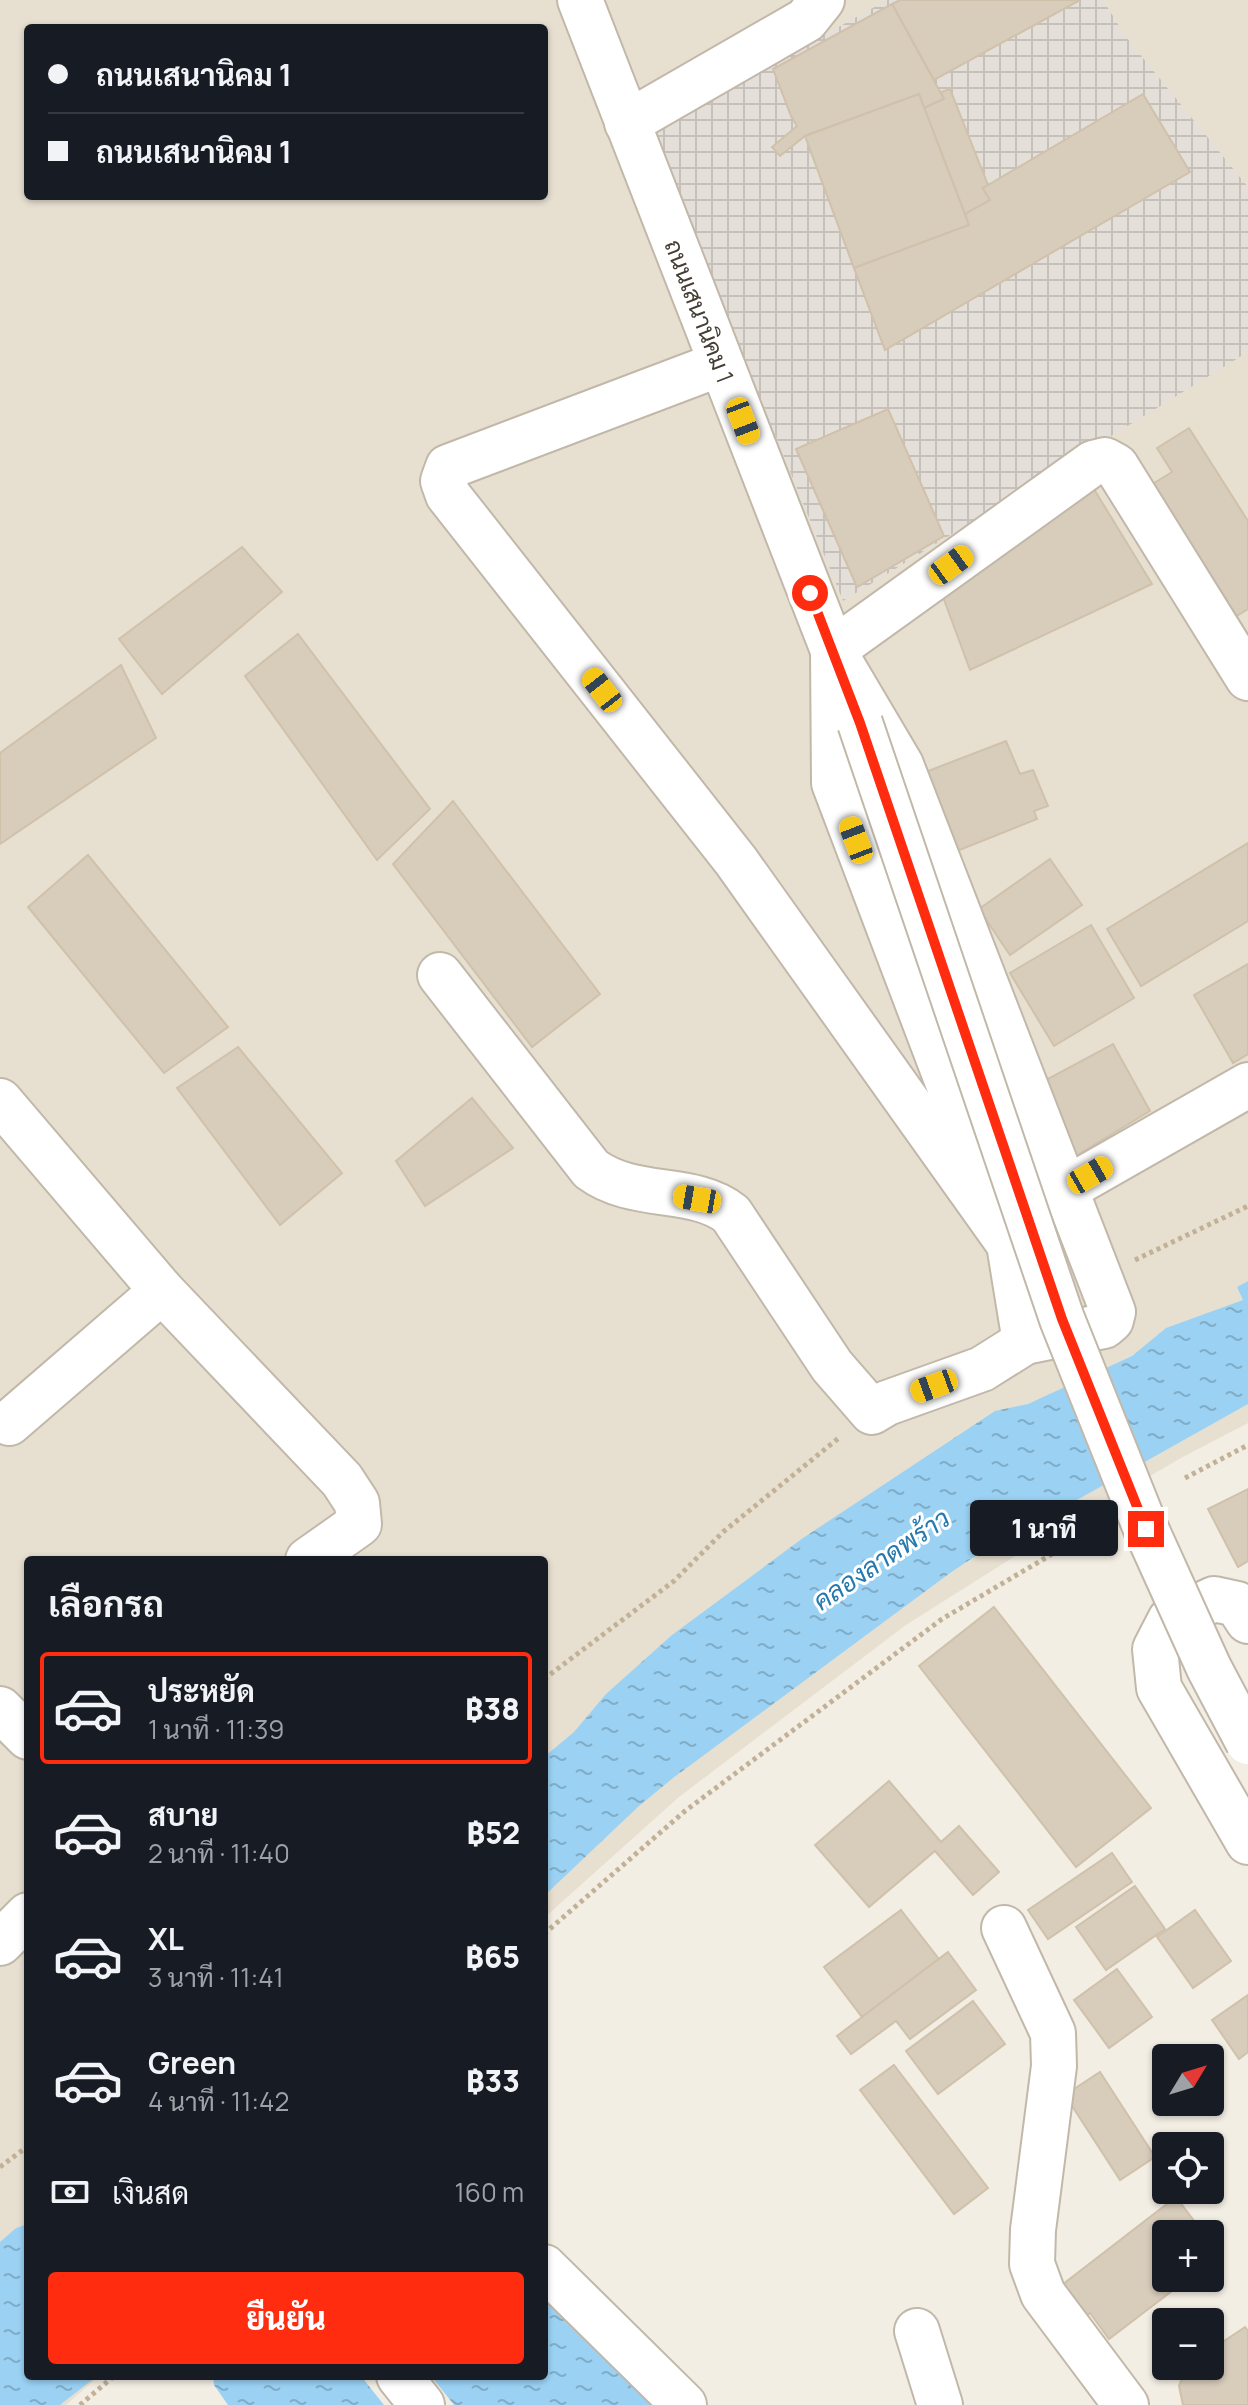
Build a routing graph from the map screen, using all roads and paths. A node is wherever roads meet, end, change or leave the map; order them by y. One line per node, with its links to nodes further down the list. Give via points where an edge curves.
1 (580, 0): 3 (street, ถนนเสนานิคม 1)
2 (822, 0): 3 (street, via 806,20)
3 (627, 123): 4 (street, ถนนเสนานิคม 1)
4 (720, 364): 5 (street, ถนนเสนานิคม 1); 12 (street, via 448,467 443,481 448,495 736,861)
5 (833, 650): 6 (street, via 1093,463 1105,460 1116,466); 10 (street, via 901,765); 12 (street, via 834,783); 26 (street, ถนนเสนานิคม 1, bridge, via 1062,1319 1146,1529)
6 (1248, 678)
7 (440, 975): 16 (street, via 591,1169 607,1181 718,1203 731,1214 832,1366)
8 (1248, 1085): 10 (street)
9 (0, 1101): 14 (street)
10 (1064, 1190): 13 (street)
11 (1248, 1206): 13 (path)
12 (1009, 1244): 15 (street)
13 (1098, 1278): 15 (street, via 1113,1312 1111,1320 1104,1326)
14 (162, 1291): 17 (street); 21 (street, via 342,1480 357,1503 359,1524)
15 (1025, 1342): 16 (street, via 982,1369)
16 (872, 1412): 23 (path, via 723,1532 674,1581)
17 (9, 1423)
18 (1248, 1445): 19 (path)
19 (1185, 1478)
20 (1081, 1537): 30 (path, via 942,1619 685,1811)
21 (314, 1556)
22 (1248, 1621): 27 (street, via 1237,1604 1214,1599 1170,1620 1155,1649 1159,1688)
23 (548, 1676)
24 (0, 1709): 25 (street)
25 (24, 1733)
26 (1248, 1742)
27 (1248, 1842)
28 (24, 1919): 31 (street)
29 (1004, 1928): 42 (street, via 1053,2033 1032,2264 1043,2294)
30 (548, 1931)
31 (0, 1943)
32 (24, 2149): 33 (path)
33 (0, 2167)
34 (548, 2271): 40 (street)
35 (917, 2331): 41 (street)
36 (109, 2380): 38 (path)
37 (402, 2380): 39 (street)
38 (80, 2405)
39 (422, 2405)
40 (684, 2405)
41 (940, 2405)
42 (1126, 2405)

